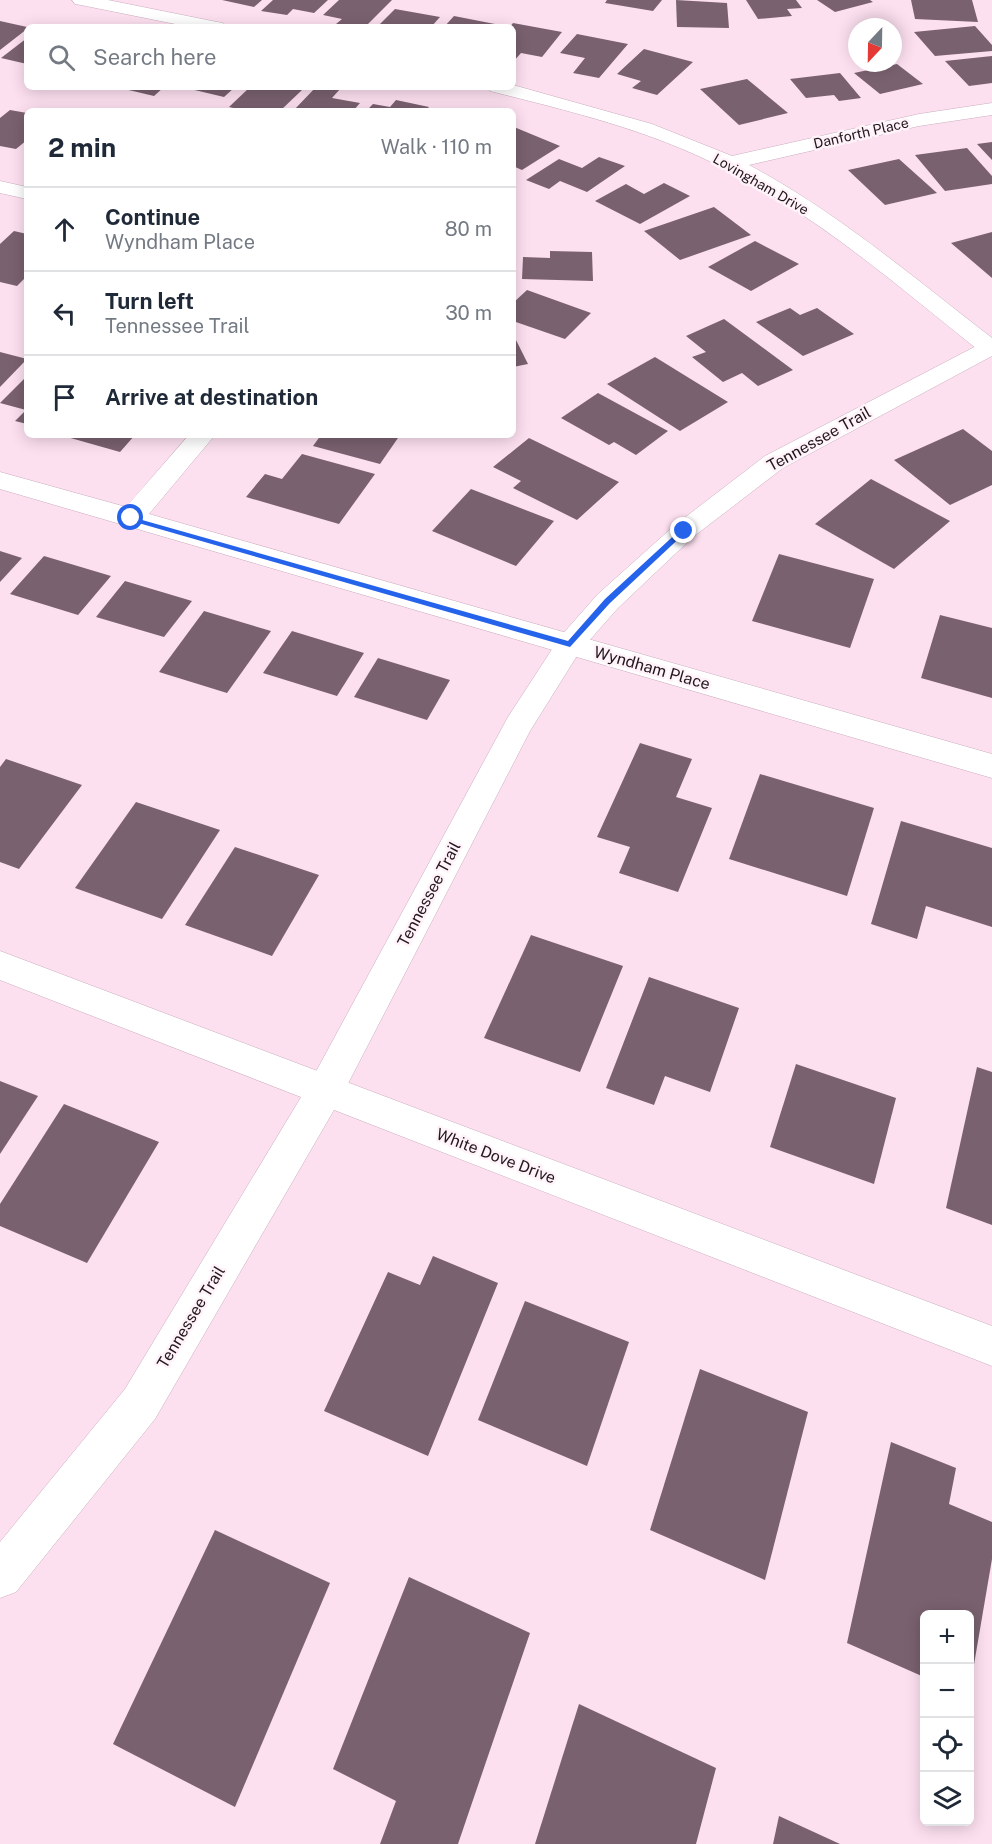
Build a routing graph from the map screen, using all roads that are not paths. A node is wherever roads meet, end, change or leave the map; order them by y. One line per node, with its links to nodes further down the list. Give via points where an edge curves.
1 (81, 0): 2 (street)
2 (202, 24)
3 (509, 90): 5 (street, Lovingham Drive, via 604,114)
4 (992, 109): 5 (street, Danforth Place, via 919,120)
5 (730, 163): 8 (street, Lovingham Drive, via 857,243)
6 (0, 187): 7 (street)
7 (24, 192)
8 (991, 348): 12 (street, Tennessee Trail, via 774,462 684,531 608,601)
9 (200, 438): 11 (street)
10 (0, 480): 11 (street, Wyndham Place)
11 (131, 518): 12 (street, Wyndham Place)
12 (570, 644): 13 (street, Wyndham Place); 15 (street, Tennessee Trail, via 518,725)
13 (992, 766)
14 (0, 965): 15 (street, White Dove Drive)
15 (325, 1091): 16 (street, White Dove Drive); 17 (street, Tennessee Trail, via 140,1404)
16 (992, 1346)
17 (0, 1576)

